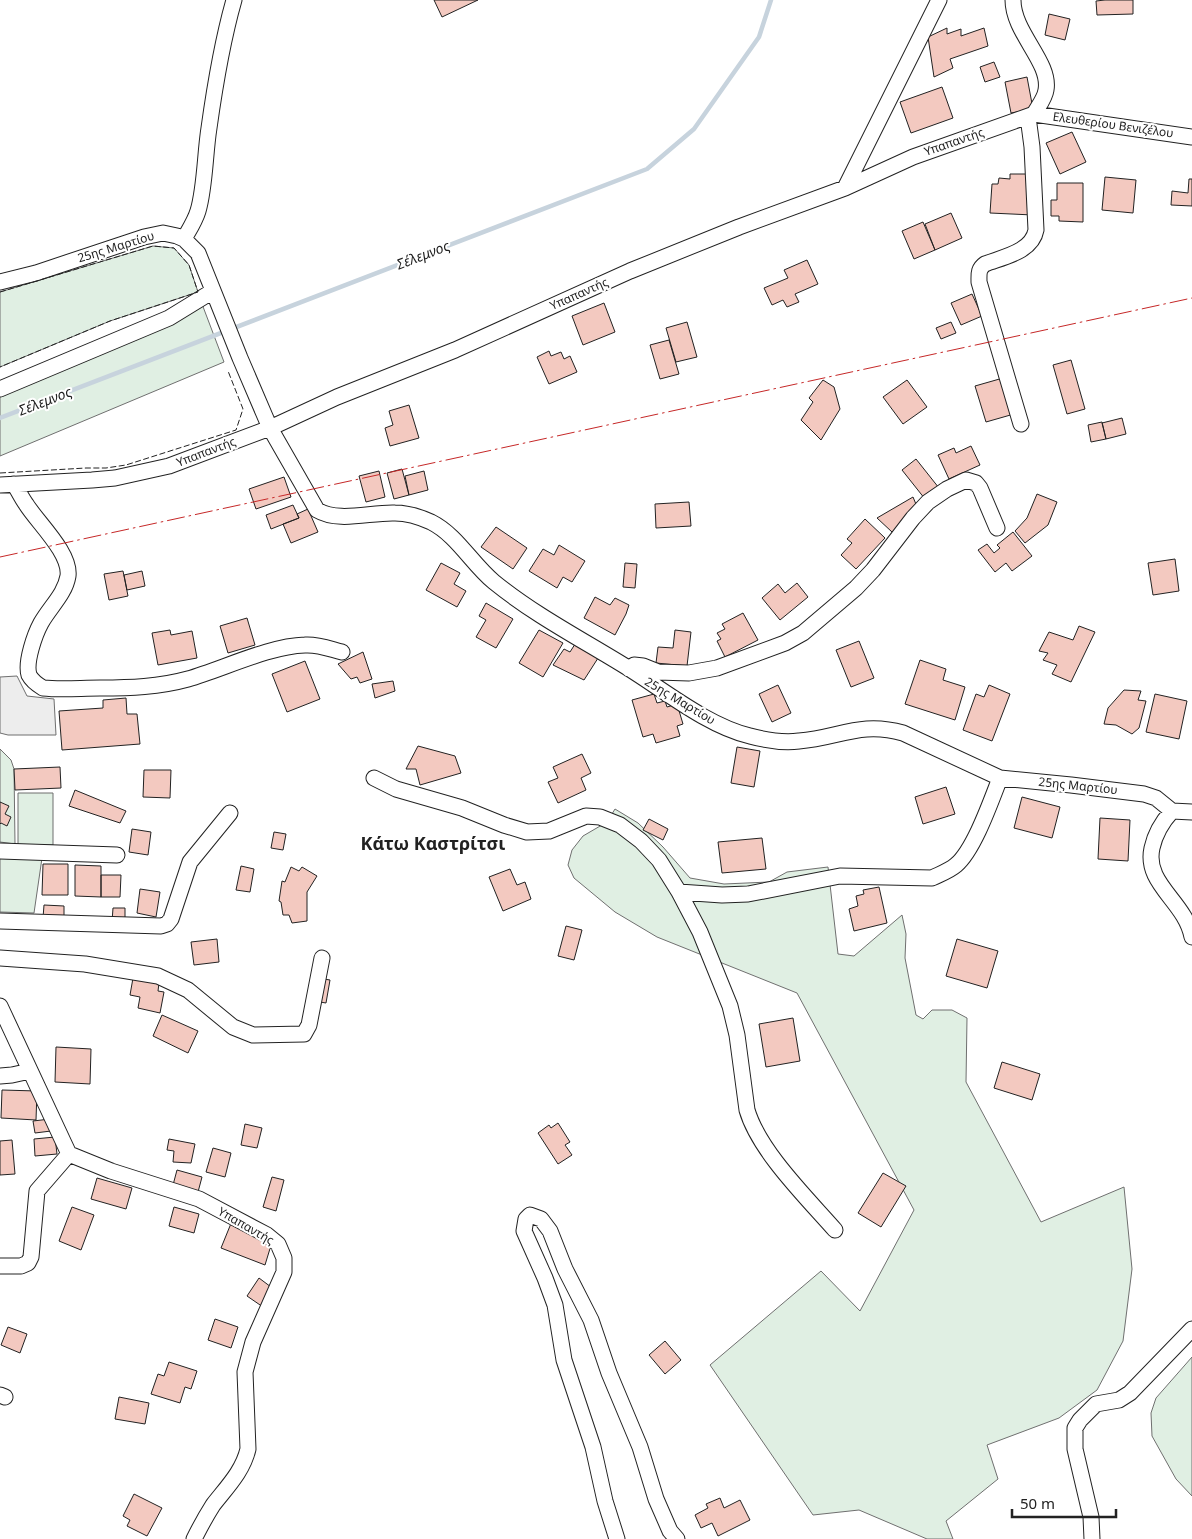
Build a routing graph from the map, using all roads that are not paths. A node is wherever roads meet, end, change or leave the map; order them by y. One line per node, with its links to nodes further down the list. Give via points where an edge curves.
1 (234, 0): 7 (street, via 217,76 199,206)
2 (939, 0): 6 (street)
3 (1012, 0): 4 (street, via 1014,16 1046,80 1046,90)
4 (1031, 116): 5 (street, Ελευθερίου Βενιζέλου); 6 (street, Υπαπαντής, via 912,157); 11 (street, via 1035,236 1028,246 985,264 978,273)
5 (1192, 136)
6 (845, 188): 12 (street, Υπαπαντής, via 630,271)
7 (184, 238): 8 (street, 25ης Μαρτίου, via 163,233); 9 (street, via 198,253)
8 (0, 282)
9 (213, 291): 10 (street, via 170,318); 12 (street, 25ης Μαρτίου)
10 (0, 389)
11 (1022, 424)
12 (270, 428): 13 (street, Υπαπαντής, via 169,466 115,478); 16 (street, 25ης Μαρτίου, via 317,510 336,516 395,512 416,516 433,524 492,580 528,608)
13 (7, 484): 15 (street, via 26,504 67,565 66,585 41,623 32,644 29,674 43,688 131,688 187,680 265,653 304,644)
14 (997, 528): 16 (street, via 980,488 966,480 928,502 856,588 785,643 717,668 689,673 658,672 634,665)
15 (342, 652)
16 (629, 669): 18 (street, 25ης Μαρτίου, via 718,724 748,736 799,742 867,728 888,729)
17 (374, 778): 24 (street, via 396,789 462,808 527,832 550,831 586,816 620,825 659,860)
18 (1000, 778): 19 (street, 25ης Μαρτίου, via 1144,794 1156,798); 24 (street, via 984,820 963,858 932,878 840,876 748,894 722,896)
19 (1172, 811): 20 (street); 26 (street, via 1159,827 1153,842 1151,868 1186,919)
20 (1192, 812)
21 (230, 813): 25 (street, via 190,862 167,924)
22 (0, 851): 23 (street)
23 (117, 855)
24 (679, 892): 33 (street, via 700,932 730,1006 750,1122 793,1182)
25 (0, 921)
26 (1192, 937)
27 (0, 958): 28 (street, via 85,964 158,976 188,990 234,1027 253,1035 304,1034 309,1025)
28 (322, 958)
29 (0, 1006): 30 (street)
30 (30, 1071): 31 (street); 32 (street)
31 (0, 1076)
32 (69, 1154): 34 (street, via 37,1191 28,1264); 36 (street, Υπαπαντής, via 200,1199 267,1235 282,1252 282,1279 253,1342 246,1372 247,1455)
33 (835, 1230)
34 (0, 1266)
35 (1192, 1329): 39 (street, via 1130,1393 1119,1400 1096,1404 1075,1428 1075,1449 1091,1518)
36 (194, 1539)
37 (617, 1539): 38 (street, via 593,1447 564,1360 554,1305 524,1232 530,1215 541,1218 550,1231 564,1269 591,1320 640,1447 656,1499)
38 (677, 1539)
39 (1092, 1539)

